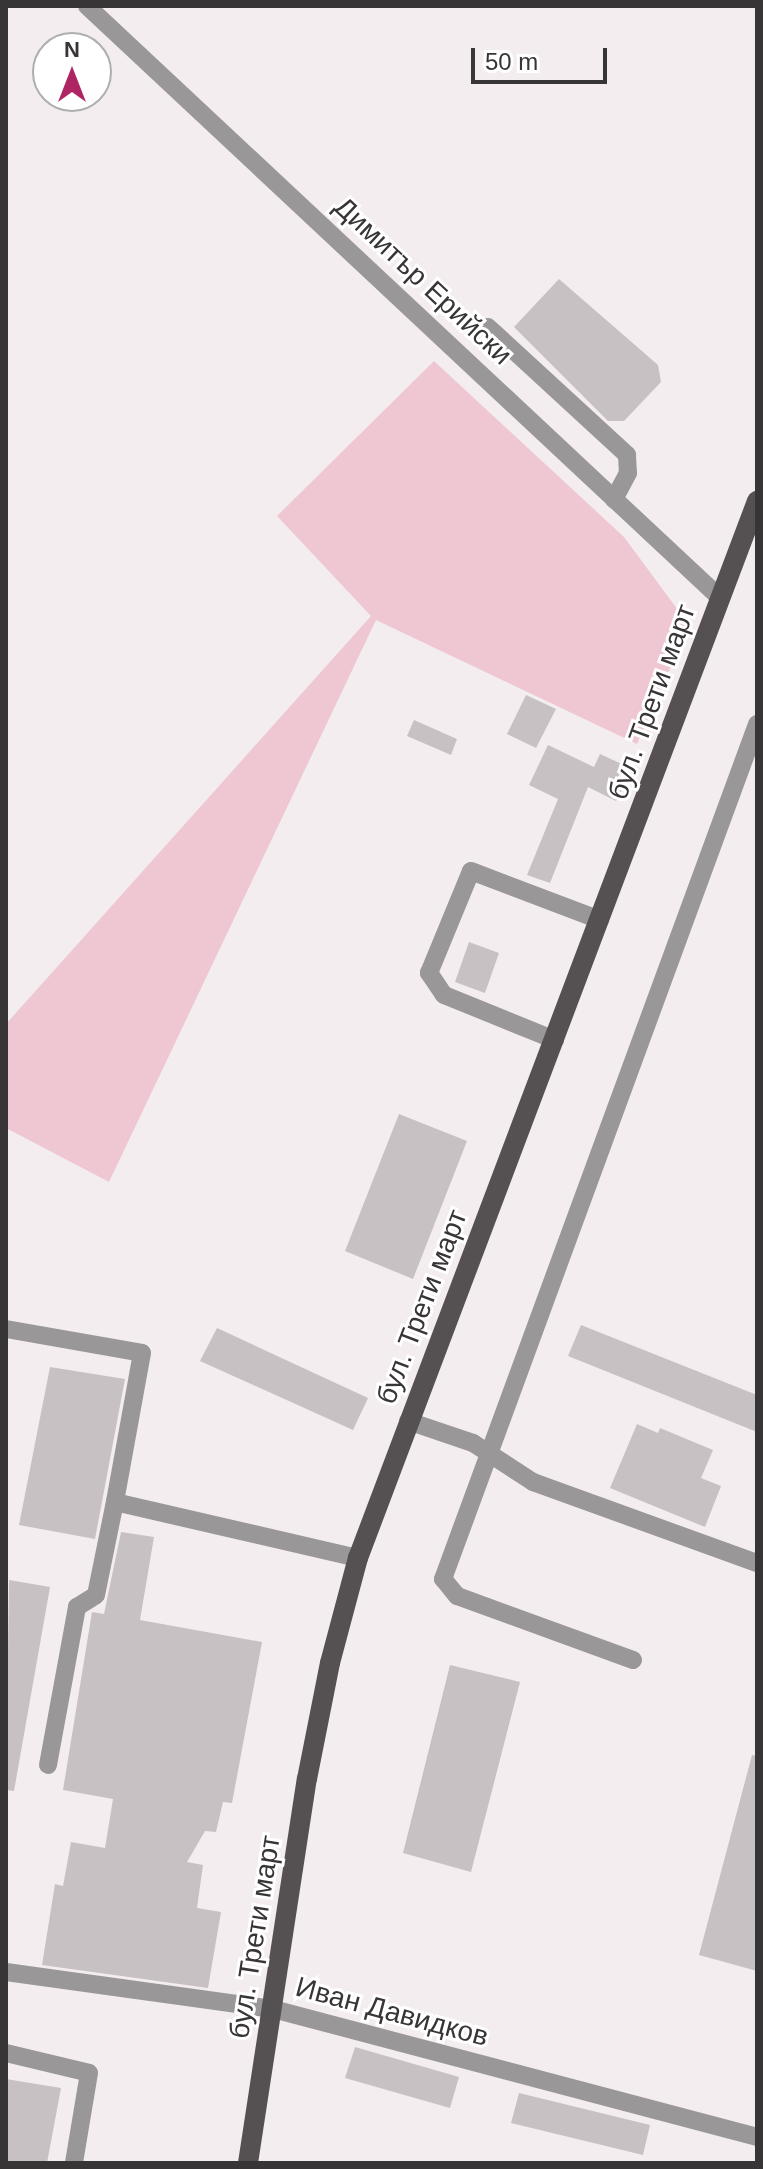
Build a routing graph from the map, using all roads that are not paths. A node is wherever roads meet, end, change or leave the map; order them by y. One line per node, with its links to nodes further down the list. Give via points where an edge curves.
1 (87, 6): 3 (street, Димитър Ерийски)
2 (488, 327): 3 (street, via 627,455 628,473)
3 (614, 499): 6 (street, Димитър Ерийски)
4 (757, 501): 5 (main road, бул. Трети март)
5 (750, 542): 6 (main road, бул. Трети март)
6 (720, 598): 8 (main road, бул. Трети март)
7 (757, 724): 12 (street)
8 (600, 920): 9 (main road, бул. Трети март); 9 (street, via 471,871 429,973 444,995)
9 (555, 1040): 11 (main road, бул. Трети март)
10 (6, 1329): 13 (street, via 142,1353)
11 (408, 1421): 12 (street); 14 (main road, бул. Трети март)
12 (488, 1450): 15 (street, via 533,1482); 16 (street, via 443,1579 446,1587 457,1596)
13 (115, 1502): 14 (street); 17 (street, via 96,1595 77,1607)
14 (358, 1558): 19 (main road, бул. Трети март, via 310,1764)
15 (757, 1563)
16 (633, 1660)
17 (48, 1765)
18 (6, 1972): 19 (street, Иван Давидков)
19 (273, 2009): 21 (street, Иван Давидков); 23 (main road, бул. Трети март)
20 (6, 2053): 22 (street, via 89,2073)
21 (757, 2137)
22 (74, 2163)
23 (248, 2163)

